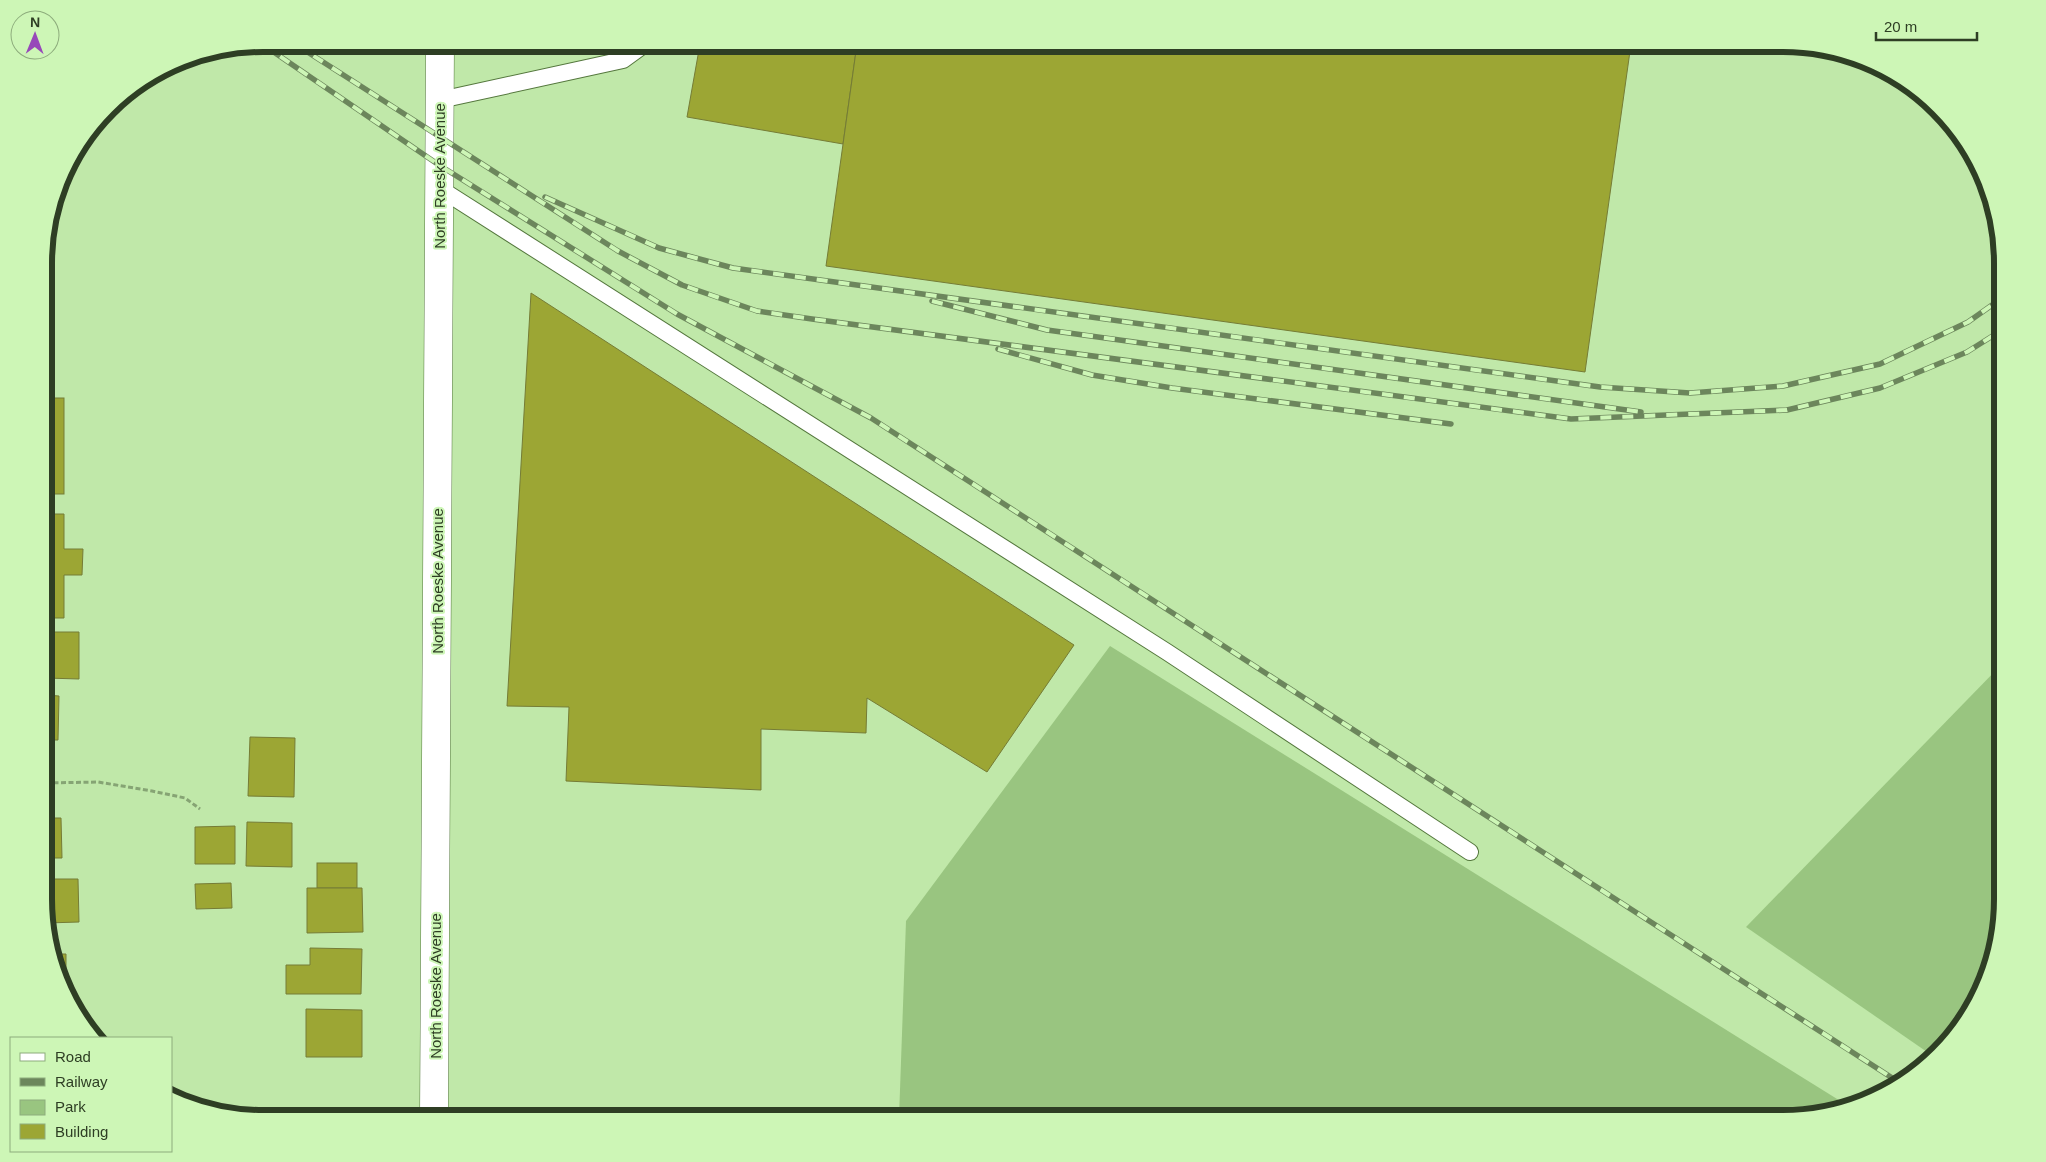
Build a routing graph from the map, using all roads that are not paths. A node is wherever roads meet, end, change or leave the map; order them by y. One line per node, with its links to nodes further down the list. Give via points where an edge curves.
1 (440, 52): 3 (street, North Roeske Avenue)
2 (634, 52): 3 (lane, via 623,60)
3 (440, 100): 4 (street, North Roeske Avenue)
4 (439, 188): 5 (lane, via 1167,652); 6 (street, North Roeske Avenue)
5 (1470, 852)
6 (434, 1110)

